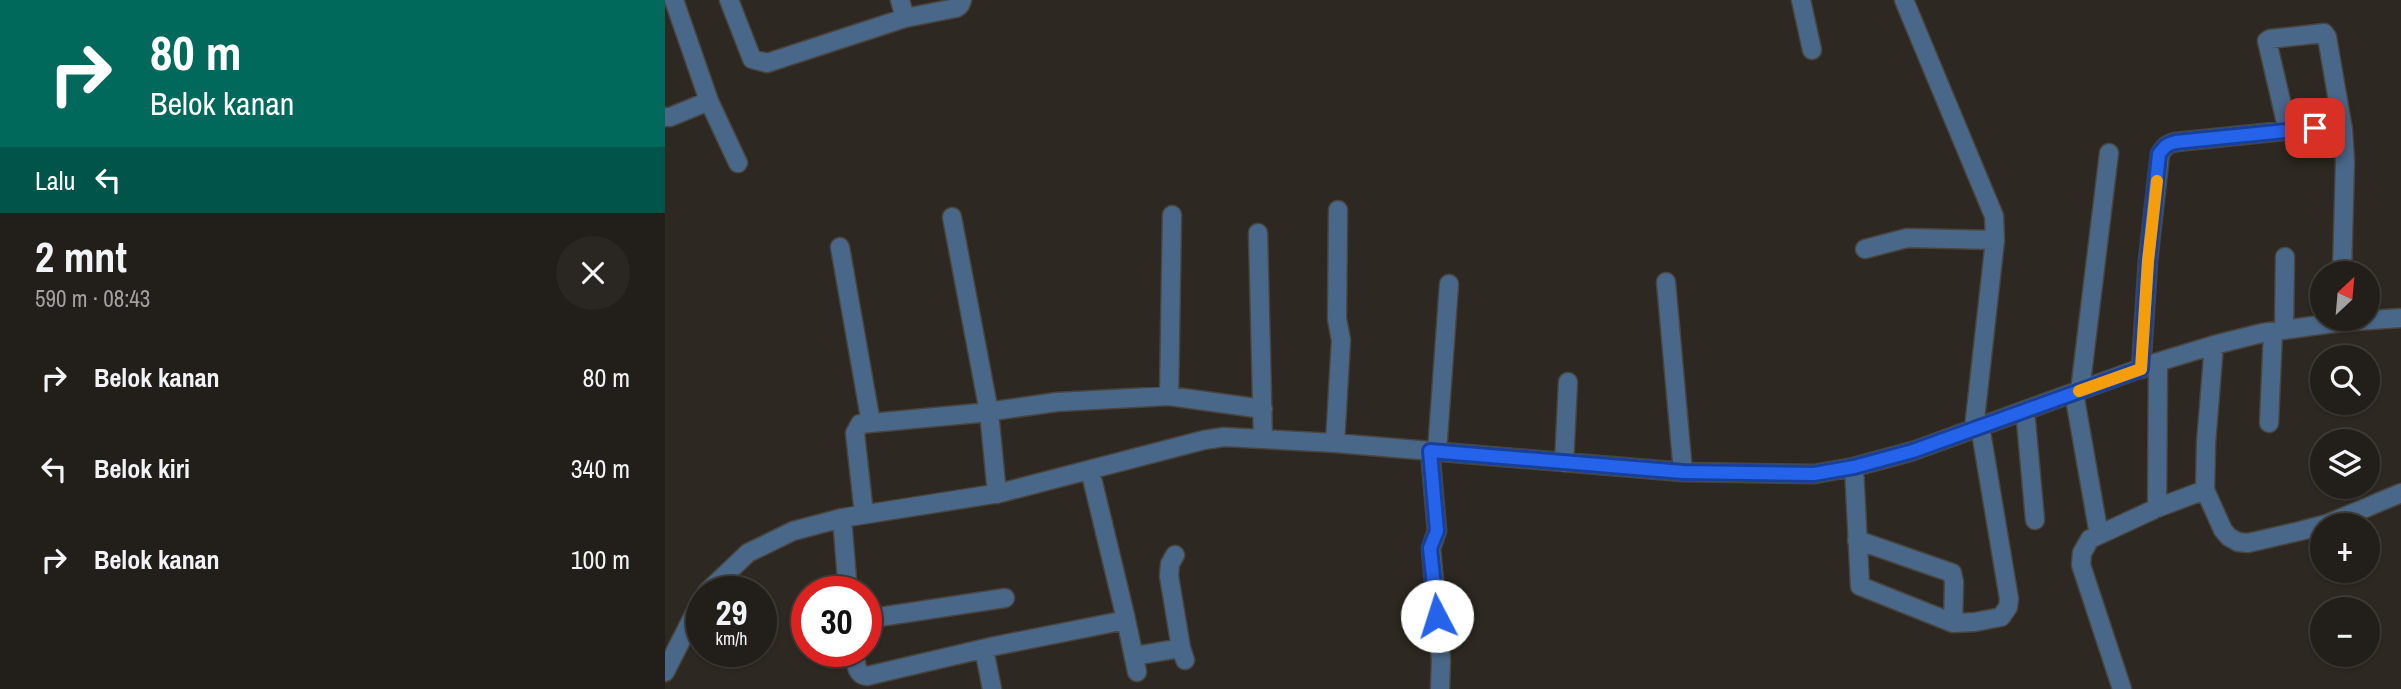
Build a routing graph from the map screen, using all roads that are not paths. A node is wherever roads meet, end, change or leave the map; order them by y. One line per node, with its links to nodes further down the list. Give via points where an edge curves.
1 (674, 0): 9 (street)
2 (729, 0): 7 (street, via 752,59 767,63)
3 (900, 0): 7 (street)
4 (962, 0): 7 (street, via 956,8)
5 (1801, 0): 8 (street)
6 (1904, 0): 19 (street, via 1994,216)
7 (905, 18)
8 (1812, 50)
9 (709, 101): 10 (street); 14 (street)
10 (665, 117)
11 (2342, 125): 12 (street); 12 (street, via 2327,37 2317,33 2267,41); 23 (street)
12 (2288, 131): 31 (street, via 2176,142 2167,144 2159,154 2148,261)
13 (2109, 153): 33 (street)
14 (738, 163)
15 (1338, 211): 42 (street, via 1337,319 1341,340)
16 (1172, 215): 34 (street)
17 (953, 217): 37 (street)
18 (1258, 233): 35 (street)
19 (1995, 240): 21 (street, via 1907,237); 40 (street)
20 (840, 247): 39 (street)
21 (1865, 249)
22 (2285, 257): 29 (street)
23 (2342, 261)
24 (1666, 282): 47 (street)
25 (1449, 284): 43 (street)
26 (2401, 318): 27 (street)
27 (2380, 319)
28 (2310, 326): 29 (street)
29 (2279, 331): 30 (street); 38 (street)
30 (2214, 345): 31 (street); 48 (street)
31 (2150, 365): 33 (street); 51 (street)
32 (1568, 382): 44 (street)
33 (2077, 392): 36 (street); 55 (street)
34 (1169, 396): 35 (street); 37 (street, via 1057,402)
35 (1263, 409): 41 (street)
36 (2025, 410): 40 (street); 54 (street)
37 (989, 412): 39 (street); 50 (street)
38 (2269, 422)
39 (870, 423): 52 (street, via 860,424 855,433)
40 (1977, 427): 45 (street); 63 (street, via 2010,599 2005,614)
41 (1263, 439): 42 (street); 46 (street, via 1204,440)
42 (1335, 443): 43 (street)
43 (1433, 452): 44 (street); 69 (street, via 1437,531 1430,548)
44 (1564, 463): 47 (street)
45 (1854, 467): 47 (street, via 1798,475); 56 (street)
46 (1090, 470): 50 (street); 62 (street)
47 (1683, 472)
48 (2205, 489): 49 (street, via 2223,530 2242,543 2327,524); 51 (street)
49 (2401, 493)
50 (997, 494): 52 (street)
51 (2157, 508): 55 (street)
52 (864, 514): 53 (street)
53 (842, 518): 58 (street, via 770,540 748,552); 59 (street)
54 (2035, 520)
55 (2099, 535): 70 (street, via 2084,548 2081,565)
56 (1857, 540): 63 (street, via 1860,586); 63 (street, via 1952,573)
57 (1175, 555): 62 (street, via 1169,576 1183,654 1135,664)
58 (723, 576)
59 (847, 576)
60 (1005, 598): 61 (street)
61 (882, 617)
62 (1126, 620): 65 (street)
63 (1953, 623)
64 (686, 631): 67 (street)
65 (984, 649): 66 (street, via 867,676); 68 (street)
66 (857, 667)
67 (665, 672)
68 (992, 689)
69 (1440, 689)
70 (2122, 689)

